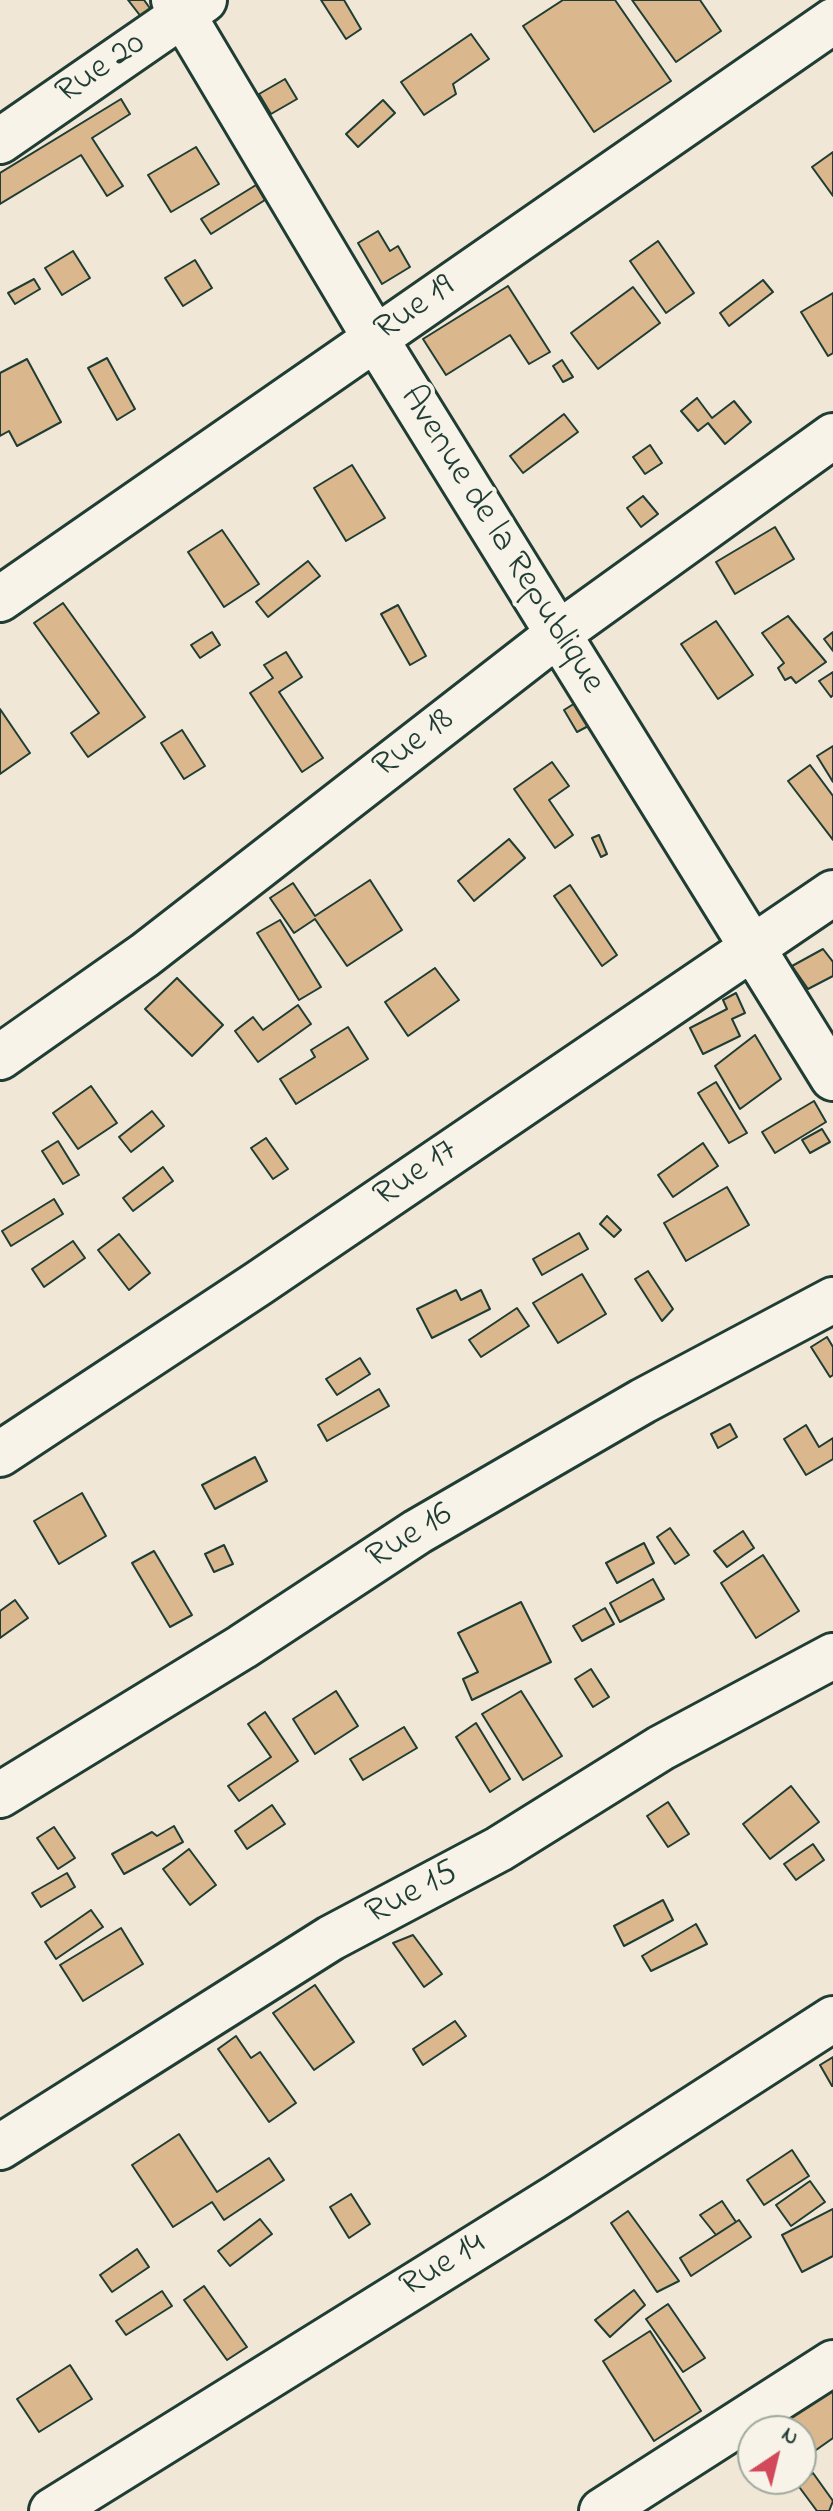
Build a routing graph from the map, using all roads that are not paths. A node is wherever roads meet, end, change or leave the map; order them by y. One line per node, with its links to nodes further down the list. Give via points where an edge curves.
1 (187, 5): 3 (street, Rue 20); 4 (street, Avenue de la Republique)
2 (833, 21): 4 (street, Rue 19)
3 (0, 141)
4 (375, 338): 6 (street, Rue 19); 7 (street, Avenue de la Republique)
5 (833, 436): 7 (street, Rue 18)
6 (0, 599)
7 (558, 634): 9 (street, Avenue de la Republique); 10 (street, Rue 18, via 145,955)
8 (833, 893): 9 (street, Rue 17)
9 (753, 950): 11 (street, Avenue de la Republique); 13 (street, Rue 17)
10 (0, 1057)
11 (833, 1078)
12 (833, 1300): 15 (street, Rue 16, via 643,1401 431,1524)
13 (0, 1454)
14 (833, 1656): 17 (street, Rue 15, via 661,1748 499,1849 331,1938)
15 (0, 1795)
16 (833, 2019): 19 (street, Rue 14)
17 (0, 2147)
18 (833, 2363): 20 (street)
19 (52, 2511)
20 (602, 2511)

